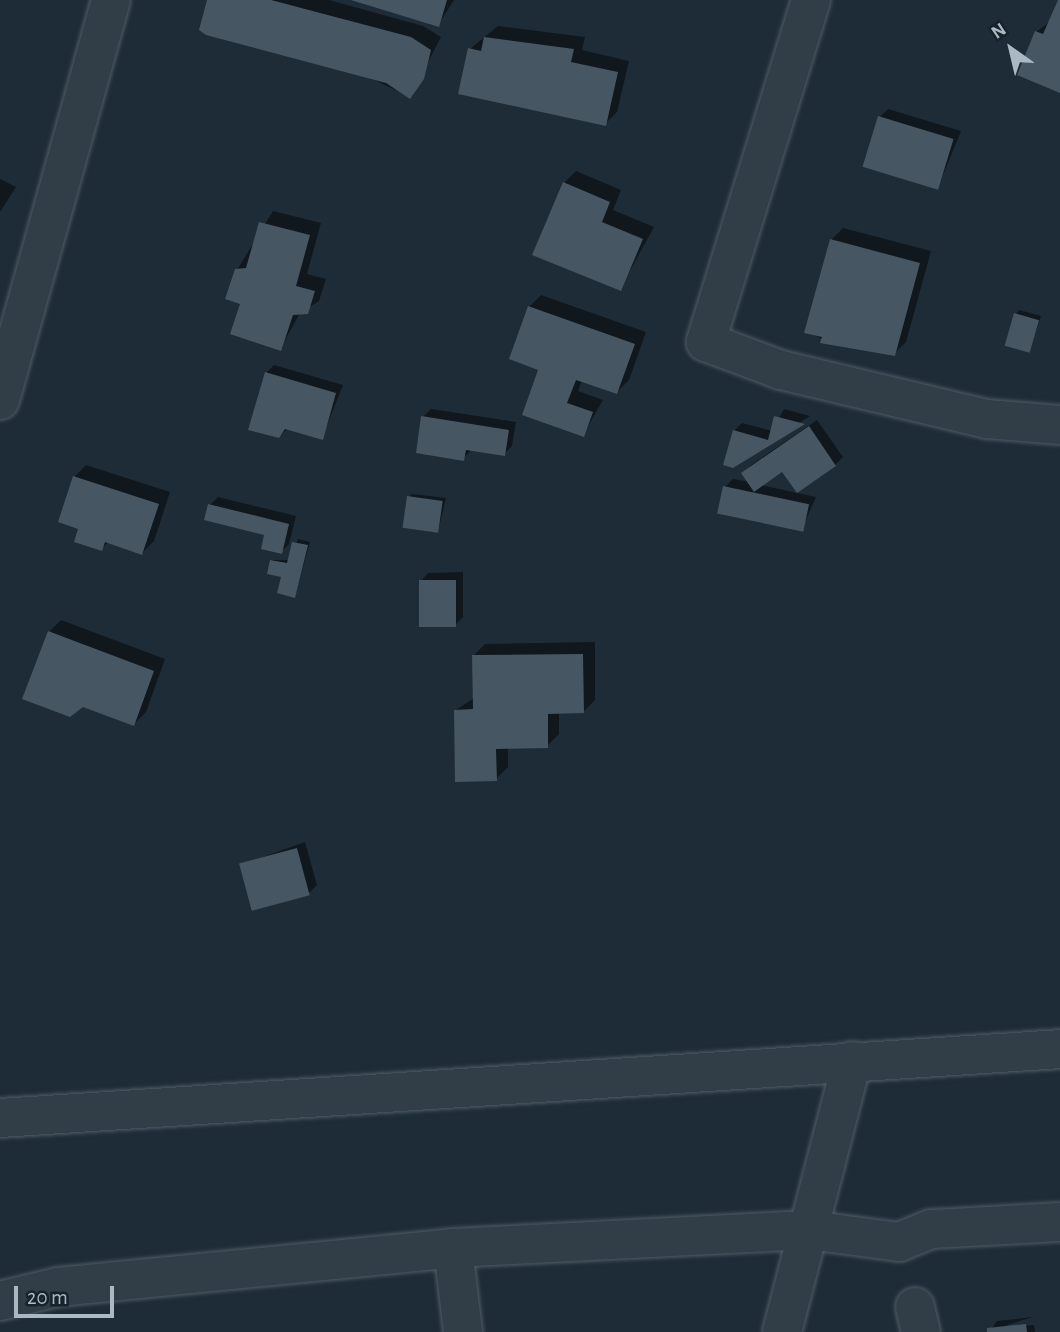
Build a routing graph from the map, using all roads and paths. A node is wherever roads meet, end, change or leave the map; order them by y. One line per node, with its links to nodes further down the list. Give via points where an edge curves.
1 (111, 0): 3 (street)
2 (811, 0): 4 (street, via 706,342 781,370 987,419)
3 (0, 400)
4 (1060, 425)
5 (1060, 1049): 6 (street)
6 (852, 1061): 7 (street); 9 (street)
7 (0, 1118)
8 (1060, 1222): 9 (street, via 932,1229 899,1242)
9 (809, 1230): 10 (street); 13 (street)
10 (453, 1248): 11 (street, via 58,1287); 12 (street)
11 (0, 1301)
12 (463, 1332)
13 (782, 1332)

